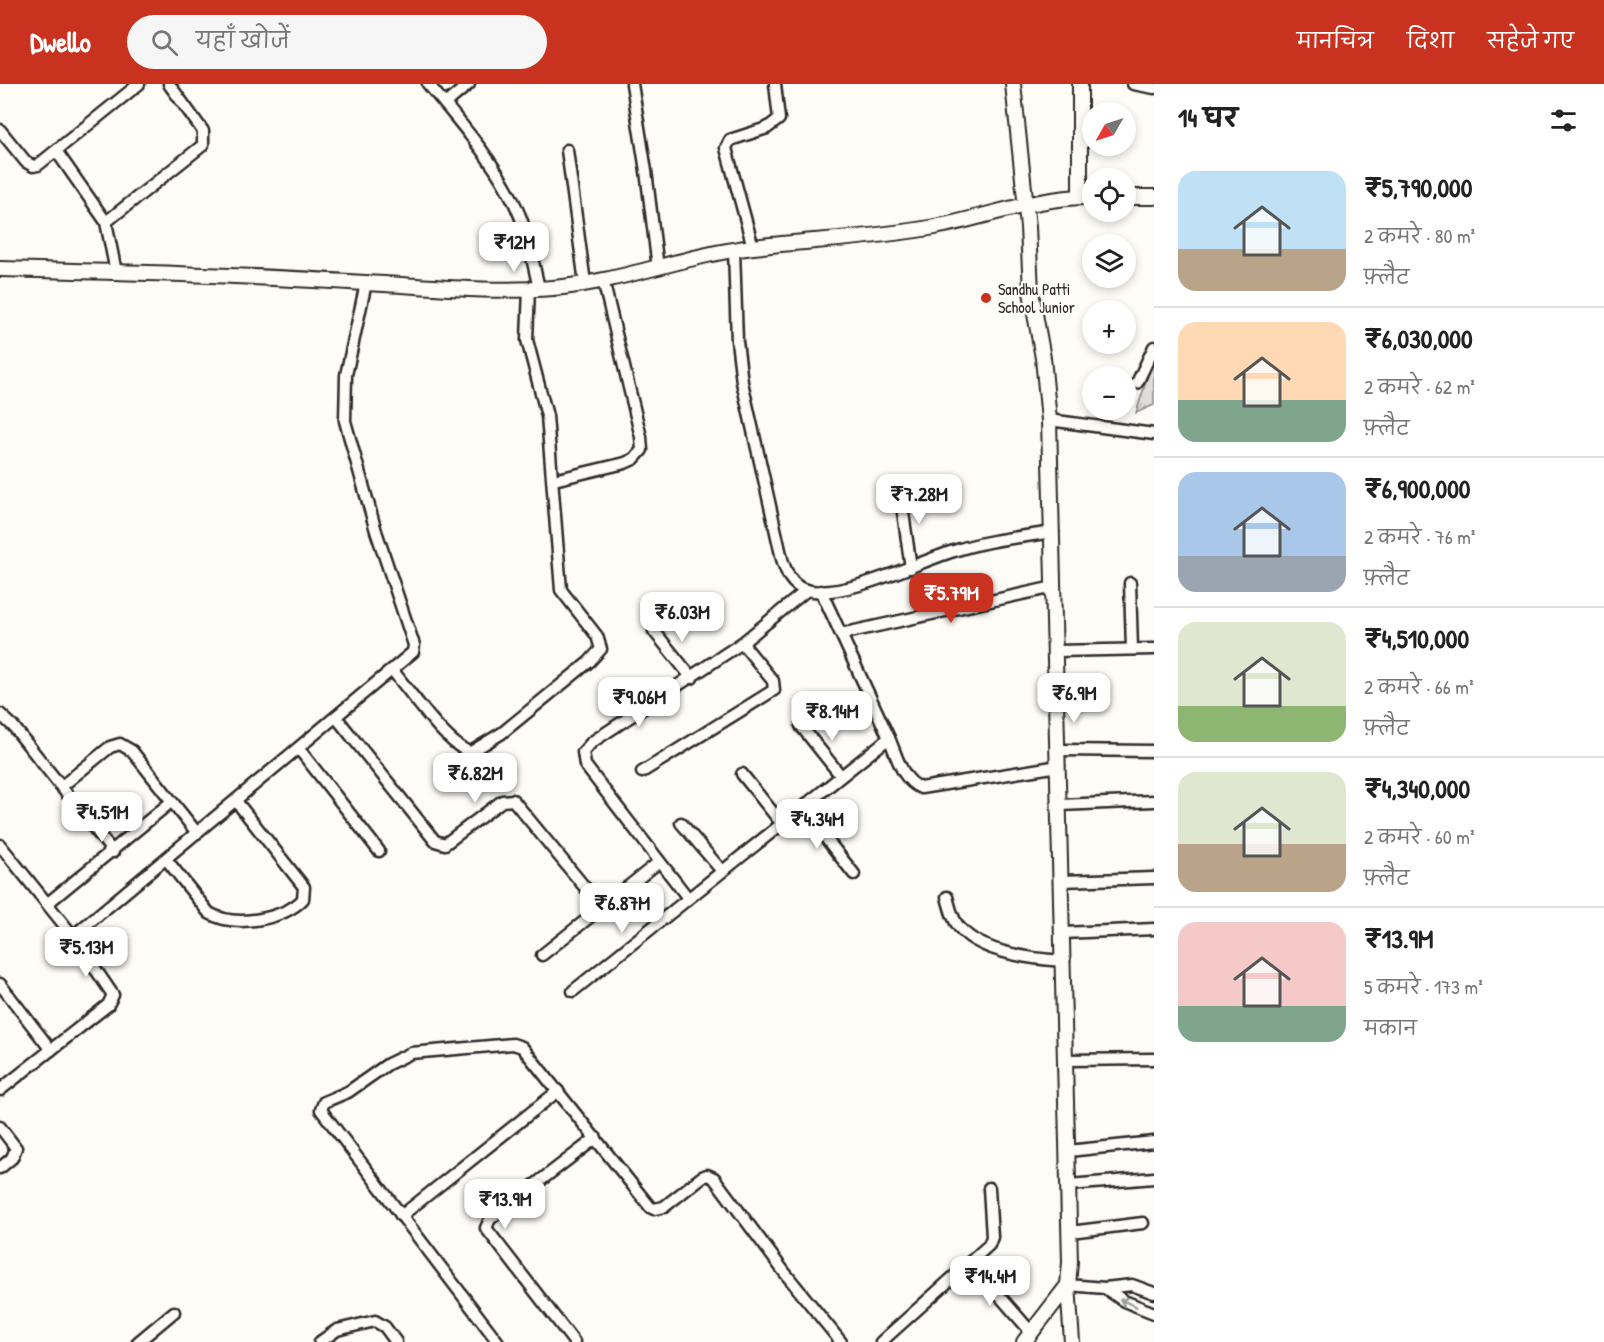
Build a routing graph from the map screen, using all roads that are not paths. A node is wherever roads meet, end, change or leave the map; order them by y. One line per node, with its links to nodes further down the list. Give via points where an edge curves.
1 (139, 84): 14 (street)
2 (169, 84): 20 (street, via 203,131 203,145)
3 (428, 84): 11 (street)
4 (470, 84): 11 (street)
5 (632, 84): 24 (street)
6 (775, 84): 21 (street, via 779,119 767,128 730,140 726,148)
7 (1013, 84): 19 (street)
8 (1080, 84): 15 (street)
9 (1133, 84): 10 (street)
10 (1154, 88)
11 (445, 104): 29 (street, via 513,201 523,224)
12 (0, 130): 14 (street, via 33,166)
13 (567, 150): 28 (street)
14 (57, 152): 20 (street)
15 (1084, 168)
16 (1082, 197): 19 (street)
17 (1136, 197): 18 (street)
18 (1154, 197)
19 (1024, 204): 21 (street, via 928,228); 32 (street, via 1031,292)
20 (106, 222): 25 (street)
21 (753, 247): 22 (street)
22 (734, 250): 24 (street); 40 (street, via 736,342 748,415 786,571 791,580)
23 (0, 268): 25 (street)
24 (658, 268): 26 (street)
25 (116, 272): 27 (street)
26 (603, 280): 28 (street); 34 (street, via 642,450 625,463)
27 (366, 283): 29 (street, via 431,289); 48 (street, via 346,375 345,421 414,645 411,656)
28 (585, 283): 29 (street)
29 (534, 288): 34 (street, via 527,340 547,416)
30 (1154, 347): 31 (street)
31 (1137, 383)
32 (1049, 420): 33 (street); 36 (street)
33 (1154, 434)
34 (554, 480): 48 (street, via 561,590 600,640 599,653 502,733 471,752 449,737)
35 (899, 485): 37 (street)
36 (1053, 532): 37 (street, via 956,550); 39 (street)
37 (911, 568): 41 (street)
38 (1130, 583): 45 (street)
39 (1054, 587): 43 (street); 47 (street)
40 (807, 590): 41 (street); 44 (street)
41 (821, 591): 43 (street)
42 (676, 609): 49 (street, via 654,632)
43 (841, 634): 53 (street)
44 (742, 643): 49 (street); 58 (street, via 772,681 774,690)
45 (1132, 649): 46 (street); 47 (street)
46 (1154, 649)
47 (1056, 651): 55 (street)
48 (393, 671): 51 (street)
49 (692, 678): 74 (street, via 592,742 583,752 585,765)
50 (0, 714): 61 (street)
51 (336, 717): 54 (street); 82 (street, via 435,842 445,844 502,801 513,800)
52 (801, 726): 60 (street)
53 (889, 738): 57 (street, via 905,775 921,788); 60 (street)
54 (299, 749): 62 (street); 71 (street)
55 (1059, 750): 56 (street); 57 (street)
56 (1154, 751)
57 (1059, 766): 65 (street)
58 (642, 772)
59 (742, 774): 68 (street)
60 (840, 776): 66 (street)
61 (62, 786): 64 (street, via 110,747 120,744 132,751); 72 (street)
62 (236, 801): 69 (street); 73 (street, via 304,887 298,905 263,919 217,918 209,914)
63 (1154, 801): 65 (street)
64 (171, 802): 69 (street); 72 (street)
65 (1060, 805): 78 (street)
66 (802, 808): 68 (street); 76 (street)
67 (681, 823): 75 (street)
68 (782, 824): 75 (street)
69 (197, 833): 73 (street)
70 (0, 845): 81 (street)
71 (379, 851)
72 (113, 852): 81 (street)
73 (165, 859): 85 (street)
74 (658, 862): 80 (street); 82 (street)
75 (722, 872): 80 (street)
76 (854, 874)
77 (1154, 878): 78 (street)
78 (1062, 881): 84 (street)
79 (947, 897): 87 (street, via 957,924 968,936 1019,956)
80 (688, 898): 89 (street)
81 (48, 903): 85 (street)
82 (601, 907): 86 (street)
83 (1154, 929): 84 (street)
84 (1063, 933): 87 (street)
85 (73, 936): 90 (street, via 108,985 113,999)
86 (542, 955)
87 (1064, 961): 92 (street)
88 (0, 984): 90 (street)
89 (573, 992)
90 (51, 1050): 93 (street)
91 (1154, 1059): 92 (street)
92 (1066, 1060): 98 (street)
93 (0, 1090)
94 (558, 1090): 96 (street); 103 (street); 103 (street, via 522,1047 513,1044 411,1053 387,1064 348,1092 324,1102 323,1114)
95 (0, 1127): 99 (street, via 15,1148 12,1158)
96 (596, 1138): 117 (street, via 490,1219 486,1228); 118 (street, via 654,1209 664,1207 702,1177 714,1178)
97 (1154, 1142): 98 (street)
98 (1068, 1151): 101 (street)
99 (0, 1168)
100 (1154, 1178): 101 (street)
101 (1069, 1185): 105 (street)
102 (988, 1188): 106 (street, via 991,1241)
103 (401, 1216): 116 (street)
104 (1143, 1223): 105 (street)
105 (1070, 1232): 107 (street)
106 (972, 1263): 112 (street); 119 (street)
107 (1068, 1285): 108 (street); 112 (street); 120 (street)
108 (1105, 1288): 109 (street, via 1132,1285); 111 (street, one-way to 108)
109 (1154, 1293)
110 (174, 1312): 113 (street)
111 (1154, 1313)
112 (1027, 1337)
113 (138, 1342)
114 (320, 1342): 115 (street, via 337,1330 375,1321)
115 (396, 1342)
116 (498, 1342)
117 (574, 1342)
118 (841, 1342)
119 (881, 1342)
120 (1072, 1342)

